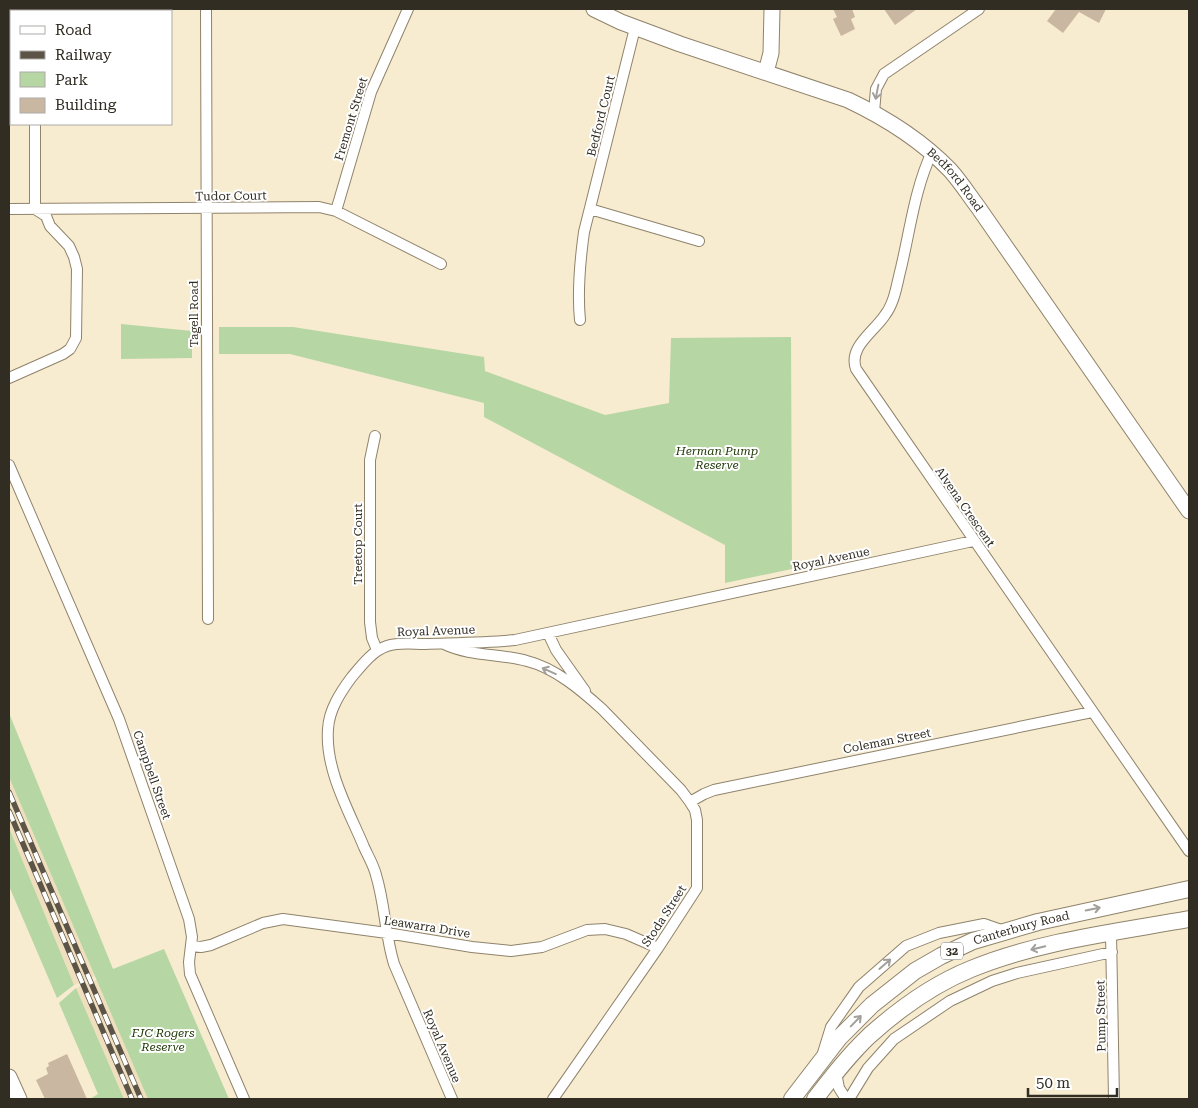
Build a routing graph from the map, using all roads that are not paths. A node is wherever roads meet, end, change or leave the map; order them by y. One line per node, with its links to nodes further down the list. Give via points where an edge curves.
1 (206, 9): 13 (street, Tagell Road)
2 (408, 9): 15 (street, Fremont Street, via 370,92)
3 (594, 9): 6 (main road, Bedford Road)
4 (772, 9): 7 (main road, via 772,53)
5 (978, 9): 8 (street, one-way to 8, via 884,74 876,89)
6 (635, 28): 7 (main road, Bedford Road); 14 (street, Bedford Court)
7 (766, 72): 8 (main road, Bedford Road)
8 (874, 112): 10 (main road, Bedford Road)
9 (35, 125): 12 (street)
10 (932, 152): 22 (main road, Bedford Road, via 978,207); 23 (street, Alvena Crescent, via 922,178 895,293 886,314 856,349 853,361 862,381)
11 (9, 209): 12 (street, Tudor Court)
12 (35, 209): 13 (street, Tudor Court); 19 (street, via 46,216 74,257 76,338 63,354)
13 (206, 209): 15 (street, Tudor Court, via 319,208); 24 (street, Tagell Road)
14 (590, 210): 16 (street); 18 (street, Bedford Court, via 580,256)
15 (336, 212): 17 (street, Tudor Court)
16 (699, 241)
17 (441, 264)
18 (580, 320)
19 (9, 378)
20 (375, 436): 27 (street, Treetop Court, via 370,460 370,622)
21 (9, 465): 37 (street, Campbell Street, via 120,720 189,919)
22 (1189, 511)
23 (973, 541): 25 (street, Royal Avenue); 29 (street, Alvena Crescent)
24 (208, 619)
25 (548, 634): 26 (street, Royal Avenue, via 494,642); 28 (street, Stoda Street)
26 (442, 643): 27 (street, Royal Avenue, via 396,644); 28 (street, Stoda Street, one-way to 26, via 557,674 528,661 460,651)
27 (378, 650): 35 (street, Royal Avenue, via 342,690 328,728 328,742 340,792 376,874)
28 (590, 698): 30 (street, Stoda Street)
29 (1092, 712): 30 (street, Coleman Street, via 714,790); 31 (street, Alvena Crescent)
30 (690, 802): 38 (street, Stoda Street, via 696,820 697,888)
31 (1189, 851)
32 (1188, 888): 34 (main road, Canterbury Road / 32, one-way to 32)
33 (1189, 919): 36 (main road, Canterbury Road / 32)
34 (1005, 931): 40 (main road, Canterbury Road / 32, one-way to 34, via 872,1005 907,976 973,941); 40 (street, one-way to 34, via 831,1027 859,987 906,946 939,933 984,924)
35 (387, 933): 37 (street, Leawarra Drive, via 283,919 263,923 210,946); 38 (street, Leawarra Drive, via 472,948 512,951 542,947 587,930 605,929); 45 (street, Royal Avenue, via 394,964)
36 (1111, 933): 39 (street, Pump Street); 41 (main road, Canterbury Road / 32, one-way to 41, via 1012,955 949,980 869,1036)
37 (191, 946): 44 (street, Campbell Street, via 190,974)
38 (658, 948): 46 (street, Stoda Street)
39 (1112, 952): 49 (street, via 1017,973 950,1001 894,1039 868,1068); 50 (street, Pump Street)
40 (820, 1061): 47 (main road, Canterbury Road / 32)
41 (836, 1073): 48 (main road, Canterbury Road / 32); 49 (street, via 839,1088)
42 (9, 1077): 43 (main road)
43 (19, 1099)
44 (244, 1099)
45 (452, 1099)
46 (553, 1099)
47 (792, 1099)
48 (815, 1099)
49 (848, 1099)
50 (1114, 1099)

